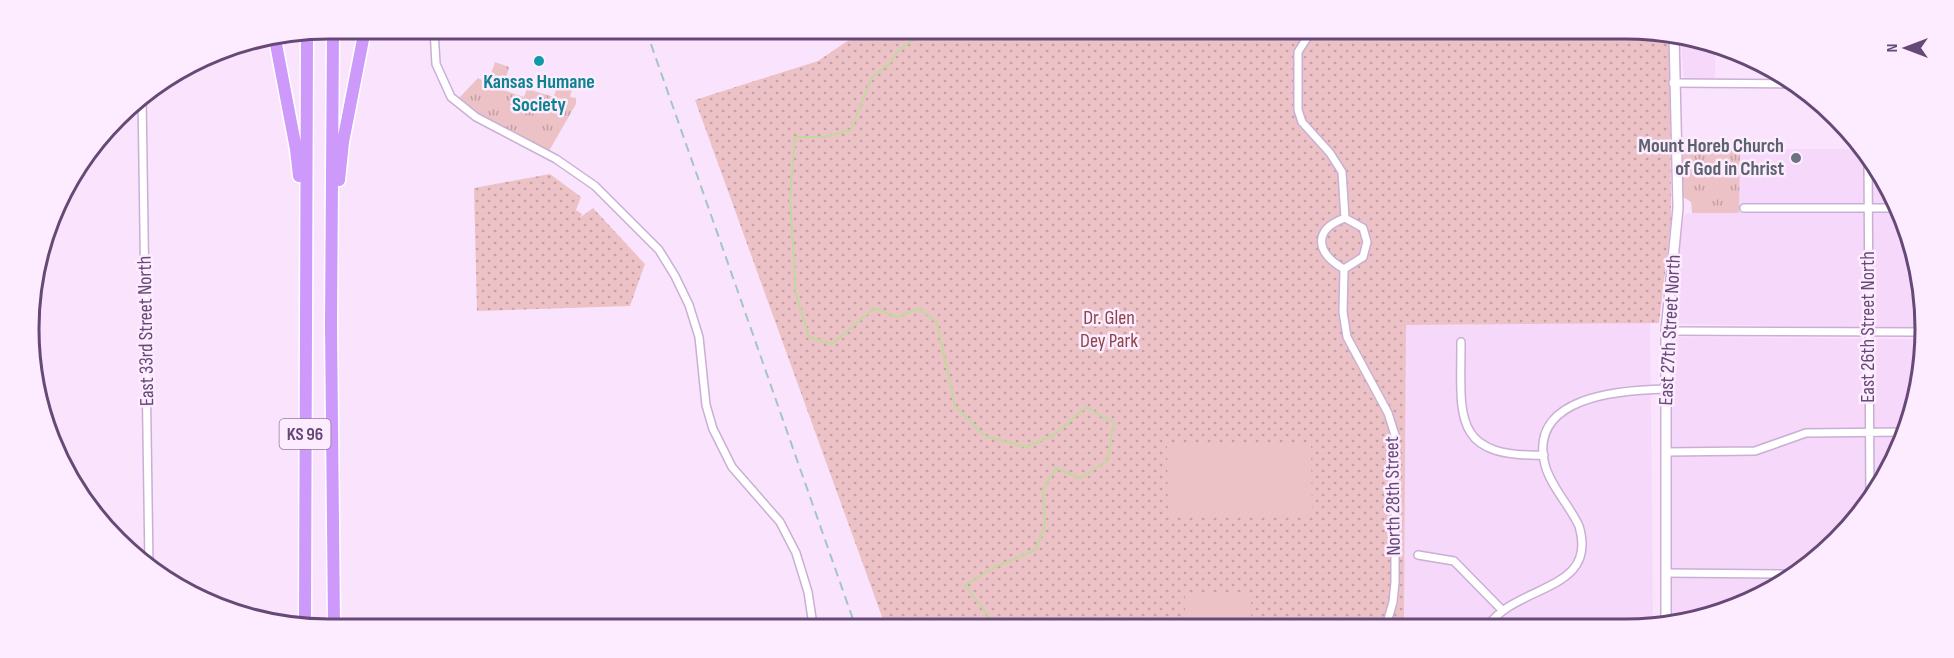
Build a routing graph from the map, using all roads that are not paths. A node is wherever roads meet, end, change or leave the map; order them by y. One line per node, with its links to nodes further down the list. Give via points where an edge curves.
1 (333, 39): 18 (highway, KS 96)
2 (363, 39): 18 (highway, via 343,142)
3 (435, 39): 37 (street, via 436,64 451,97 476,117 556,159 595,186 659,250 689,305 699,337 706,405 713,429 732,466 780,522 796,553)
4 (1306, 39): 15 (street, via 1298,52 1298,110 1306,128 1342,172)
5 (307, 40): 16 (highway, KS 96)
6 (1674, 43): 8 (street, East 27th Street North)
7 (275, 44): 16 (highway, via 296,149)
8 (1673, 83): 9 (street); 19 (street, East 27th Street North, via 1678,207)
9 (1779, 84)
10 (142, 107): 30 (street, East 33rd Street North)
11 (1868, 171): 13 (street, East 26th Street North)
12 (1744, 208): 13 (street)
13 (1868, 208): 14 (street); 20 (street, East 26th Street North)
14 (1888, 208)
15 (1345, 218): 17 (street, via 1363,228 1367,242 1363,257); 17 (street, via 1327,229 1322,239 1322,250 1328,260)
16 (305, 243): 35 (highway, KS 96)
17 (1344, 269): 38 (street, North 28th Street, via 1347,337 1389,413 1395,435 1395,582)
18 (331, 325): 36 (highway, KS 96)
19 (1666, 331): 20 (street); 23 (street, East 27th Street North)
20 (1868, 331): 21 (street); 24 (street, East 26th Street North)
21 (1915, 332)
22 (1461, 342): 27 (street, via 1463,410 1474,438 1505,455)
23 (1666, 389): 26 (street, East 27th Street North); 27 (street, via 1606,393 1575,405 1548,429)
24 (1869, 431): 25 (street); 26 (street, via 1806,433 1755,451); 28 (street, East 26th Street North)
25 (1896, 432)
26 (1666, 452): 31 (street, East 27th Street North)
27 (1544, 455): 33 (street, via 1547,471 1580,526 1580,559 1564,578)
28 (1870, 484)
29 (1419, 555): 33 (street, via 1454,561)
30 (149, 556)
31 (1666, 573): 32 (street); 34 (street, East 27th Street North)
32 (1780, 574)
33 (1502, 610): 39 (street)
34 (1666, 616)
35 (305, 618)
36 (334, 619)
37 (812, 619)
38 (1388, 619)
39 (1494, 619)

